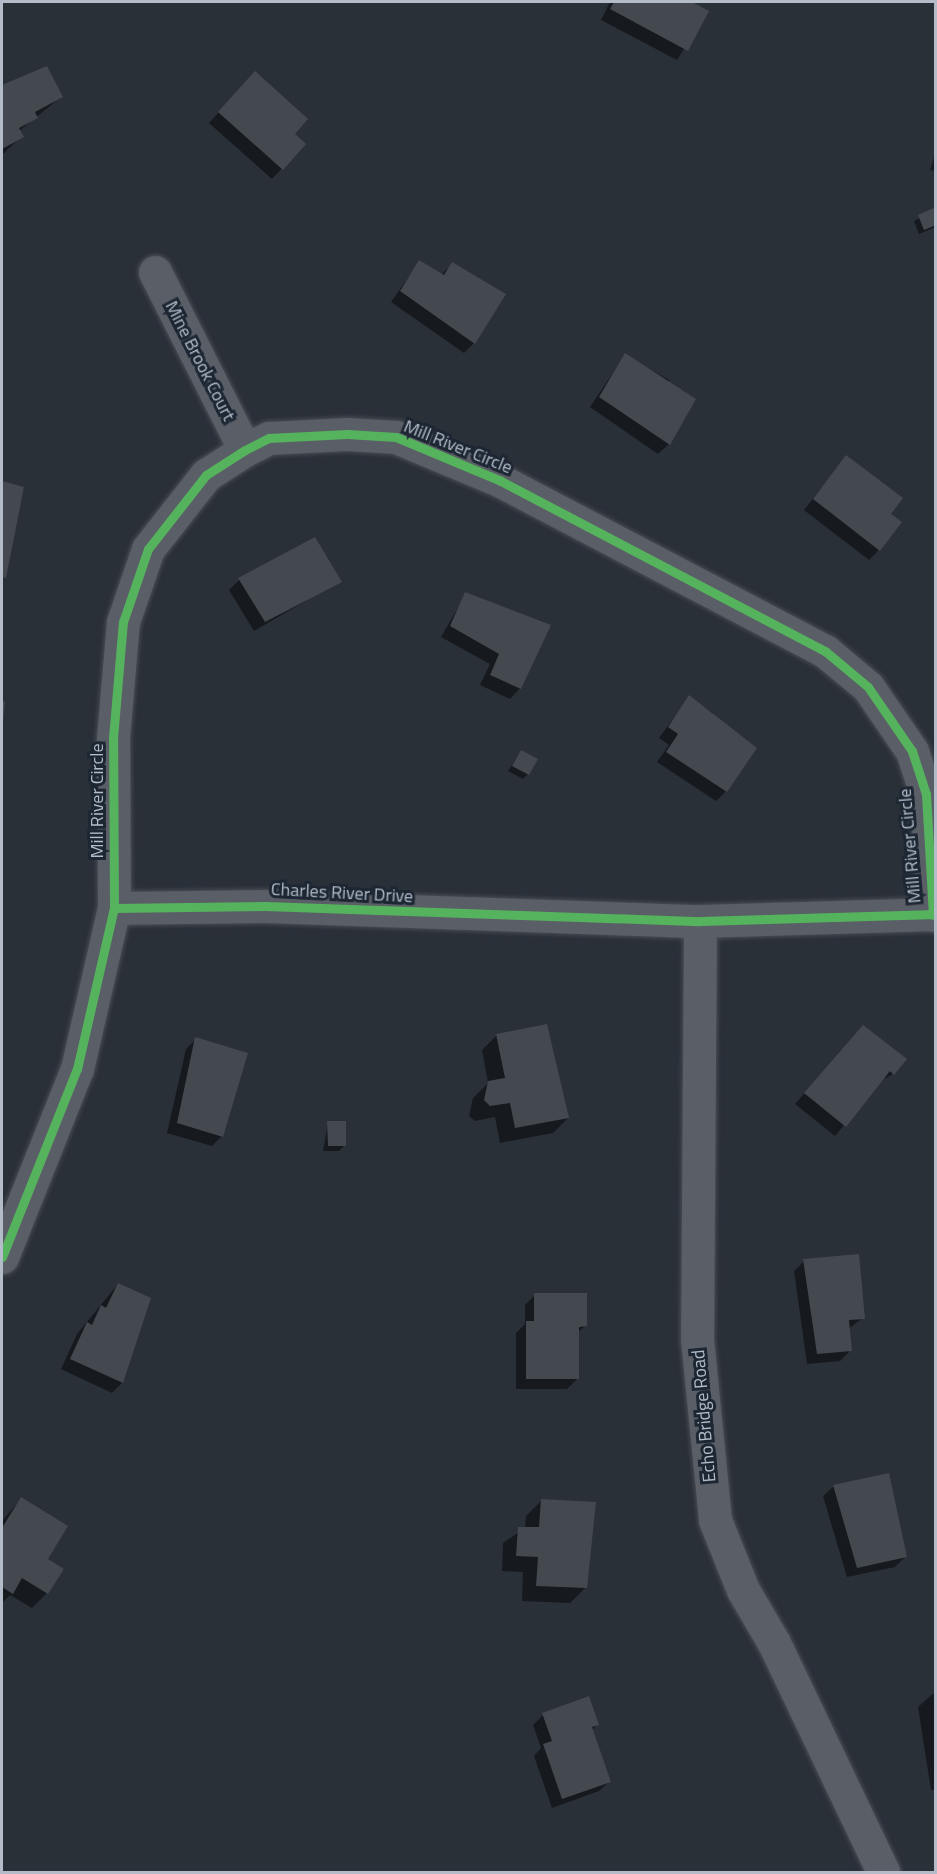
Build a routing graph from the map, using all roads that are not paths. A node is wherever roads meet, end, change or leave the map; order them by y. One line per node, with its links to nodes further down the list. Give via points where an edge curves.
1 (154, 272): 2 (street, Mine Brook Court)
2 (245, 450): 3 (street, Mill River Circle, via 206,475 175,509 134,583 123,622 113,738); 4 (street, Mill River Circle, via 269,438 396,437 501,481 825,651 867,687 912,751 926,794)
3 (114, 908): 5 (street, Charles River Drive, via 265,906); 6 (street, via 77,1069)
4 (934, 914): 5 (street, Charles River Drive)
5 (700, 921): 7 (street, Echo Bridge Road, via 697,1339 715,1520 743,1590 774,1643)
6 (2, 1257)
7 (882, 1872)

